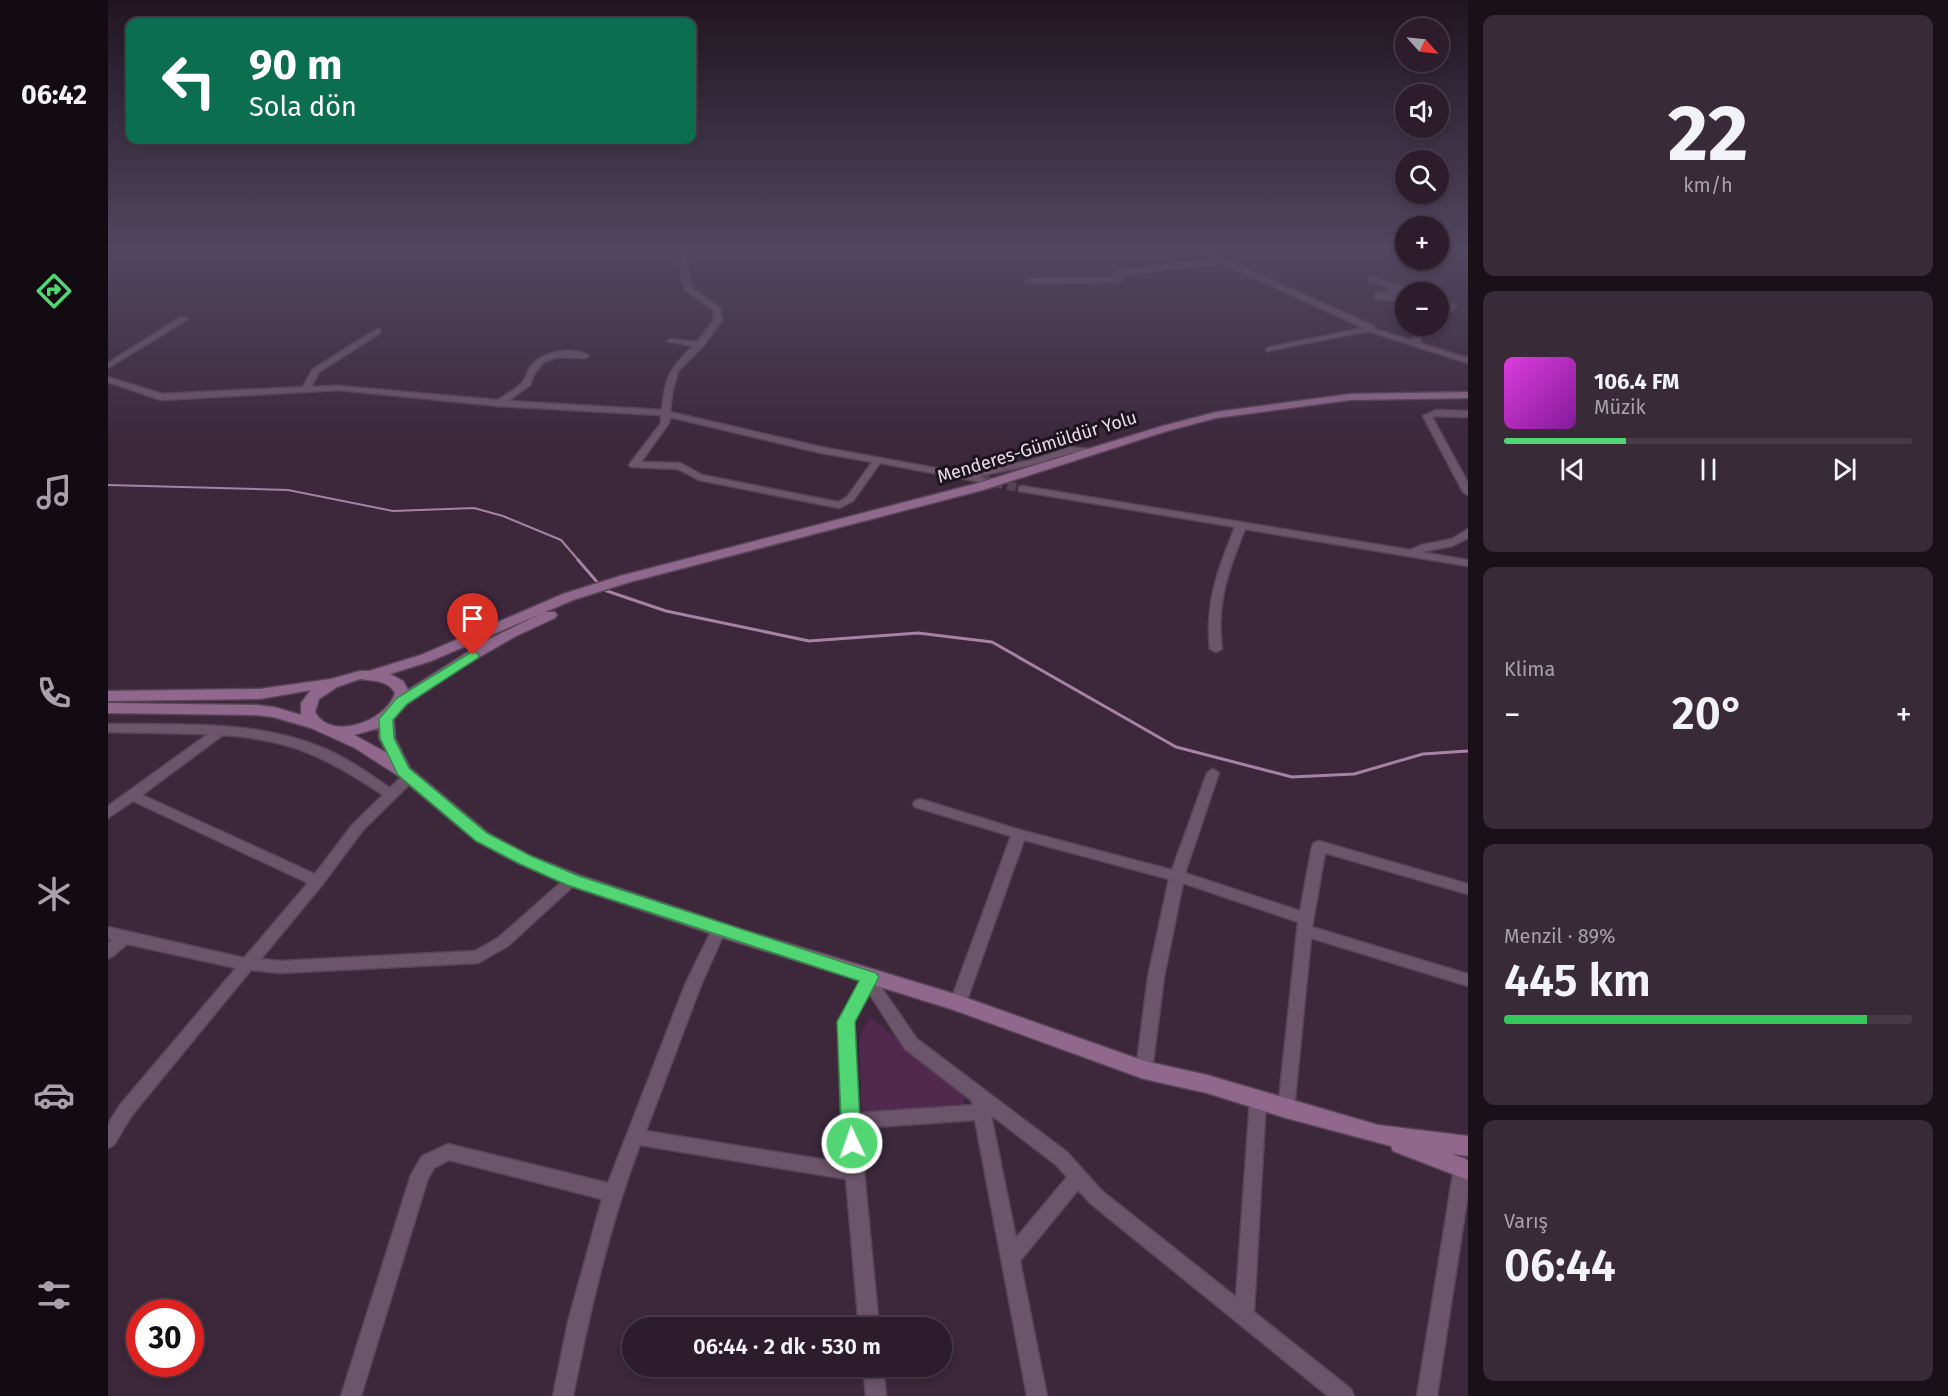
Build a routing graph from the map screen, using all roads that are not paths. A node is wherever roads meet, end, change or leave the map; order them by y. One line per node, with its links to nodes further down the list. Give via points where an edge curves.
1 (717, 313): 8 (street, via 718,320)
2 (1338, 313): 4 (street)
3 (184, 318): 13 (street)
4 (1375, 330): 9 (street); 10 (street, via 1357,330)
5 (377, 331): 16 (street, via 316,371)
6 (1416, 336): 9 (street)
7 (671, 341): 8 (street)
8 (699, 345): 21 (street, via 674,370)
9 (1419, 345): 12 (street)
10 (1270, 349)
11 (585, 356): 20 (street, via 544,358 533,367 527,383)
12 (1468, 361)
13 (108, 366)
14 (108, 379): 15 (street)
15 (123, 384): 16 (street, via 146,393 174,397); 17 (street)
16 (306, 389): 20 (street, via 368,389)
17 (108, 390)
18 (1468, 395): 23 (main road, Menderes-Gümüldür Yolu, via 1350,397 1281,404 1216,415)
19 (1468, 401): 33 (main road, Menderes-Gümüldür Yolu, via 1350,403 1219,422 950,505)
20 (499, 403): 21 (street)
21 (667, 413): 24 (street, via 748,435); 24 (street, via 634,465 680,466 699,477 839,505 850,499)
22 (1468, 414): 28 (street, via 1427,416)
23 (1089, 452): 25 (street, via 1070,450); 33 (main road, Menderes-Gümüldür Yolu, via 949,496 625,579)
24 (878, 460): 25 (street)
25 (965, 476): 26 (street)
26 (981, 478)
27 (1022, 489): 29 (street)
28 (1468, 492)
29 (1242, 526): 31 (street); 34 (street, via 1214,595)
30 (1468, 532): 31 (street, via 1446,546)
31 (1411, 554): 32 (street)
32 (1468, 563)
33 (573, 600): 35 (main road); 38 (main road, via 504,636)
34 (1216, 649)
35 (373, 675): 36 (main road); 38 (main road, via 397,683)
36 (334, 682): 37 (main road, via 260,694); 41 (main road, via 321,689 308,707)
37 (108, 696)
38 (402, 701): 40 (main road)
39 (108, 708): 41 (main road, via 256,710)
40 (386, 719): 43 (main road, via 354,731); 46 (main road, via 387,738)
41 (314, 724): 43 (main road)
42 (108, 728): 44 (street)
43 (332, 731): 46 (main road, via 361,744)
44 (218, 732): 47 (street, via 283,739 314,749); 48 (street)
45 (1213, 773): 52 (street)
46 (406, 774): 47 (street); 54 (main road, via 482,837)
47 (390, 793): 53 (street)
48 (131, 795): 50 (street); 53 (street)
49 (920, 804): 51 (street)
50 (108, 813)
51 (1019, 834): 52 (street); 64 (street)
52 (1178, 876): 56 (street); 65 (street, via 1156,976)
53 (317, 880): 61 (street)
54 (573, 880): 57 (main road); 61 (street, via 503,942 477,957 280,967)
55 (1468, 889): 56 (street, via 1318,846)
56 (1306, 925): 63 (street); 68 (street)
57 (719, 929): 62 (main road); 71 (street, via 693,985)
58 (108, 933): 59 (street)
59 (124, 938): 60 (street); 61 (street)
60 (108, 952)
61 (247, 964): 72 (street, via 126,1110)
62 (870, 977): 64 (main road); 67 (street, via 911,1044); 69 (street, via 846,1022)
63 (1468, 980)
64 (958, 1003): 65 (main road)
65 (1144, 1070): 66 (main road)
66 (1258, 1100): 68 (main road); 79 (street)
67 (981, 1104): 69 (street); 76 (street, via 1061,1158); 78 (street)
68 (1286, 1109): 70 (main road)
69 (850, 1121): 75 (street)
70 (1378, 1135): 73 (main road); 74 (main road)
71 (636, 1137): 75 (street); 77 (street)
72 (108, 1140)
73 (1468, 1146)
74 (1466, 1169): 87 (street)
75 (854, 1172): 80 (street)
76 (1078, 1177): 78 (street); 79 (street, via 1096,1197)
77 (613, 1193): 82 (street, via 448,1152 428,1162 420,1175); 83 (street, via 578,1322)
78 (1010, 1259): 85 (street)
79 (1244, 1316): 86 (street)
80 (868, 1317)
81 (874, 1377): 84 (street)
82 (351, 1396)
83 (563, 1396)
84 (876, 1396)
85 (1036, 1396)
86 (1344, 1396)
87 (1427, 1396)

